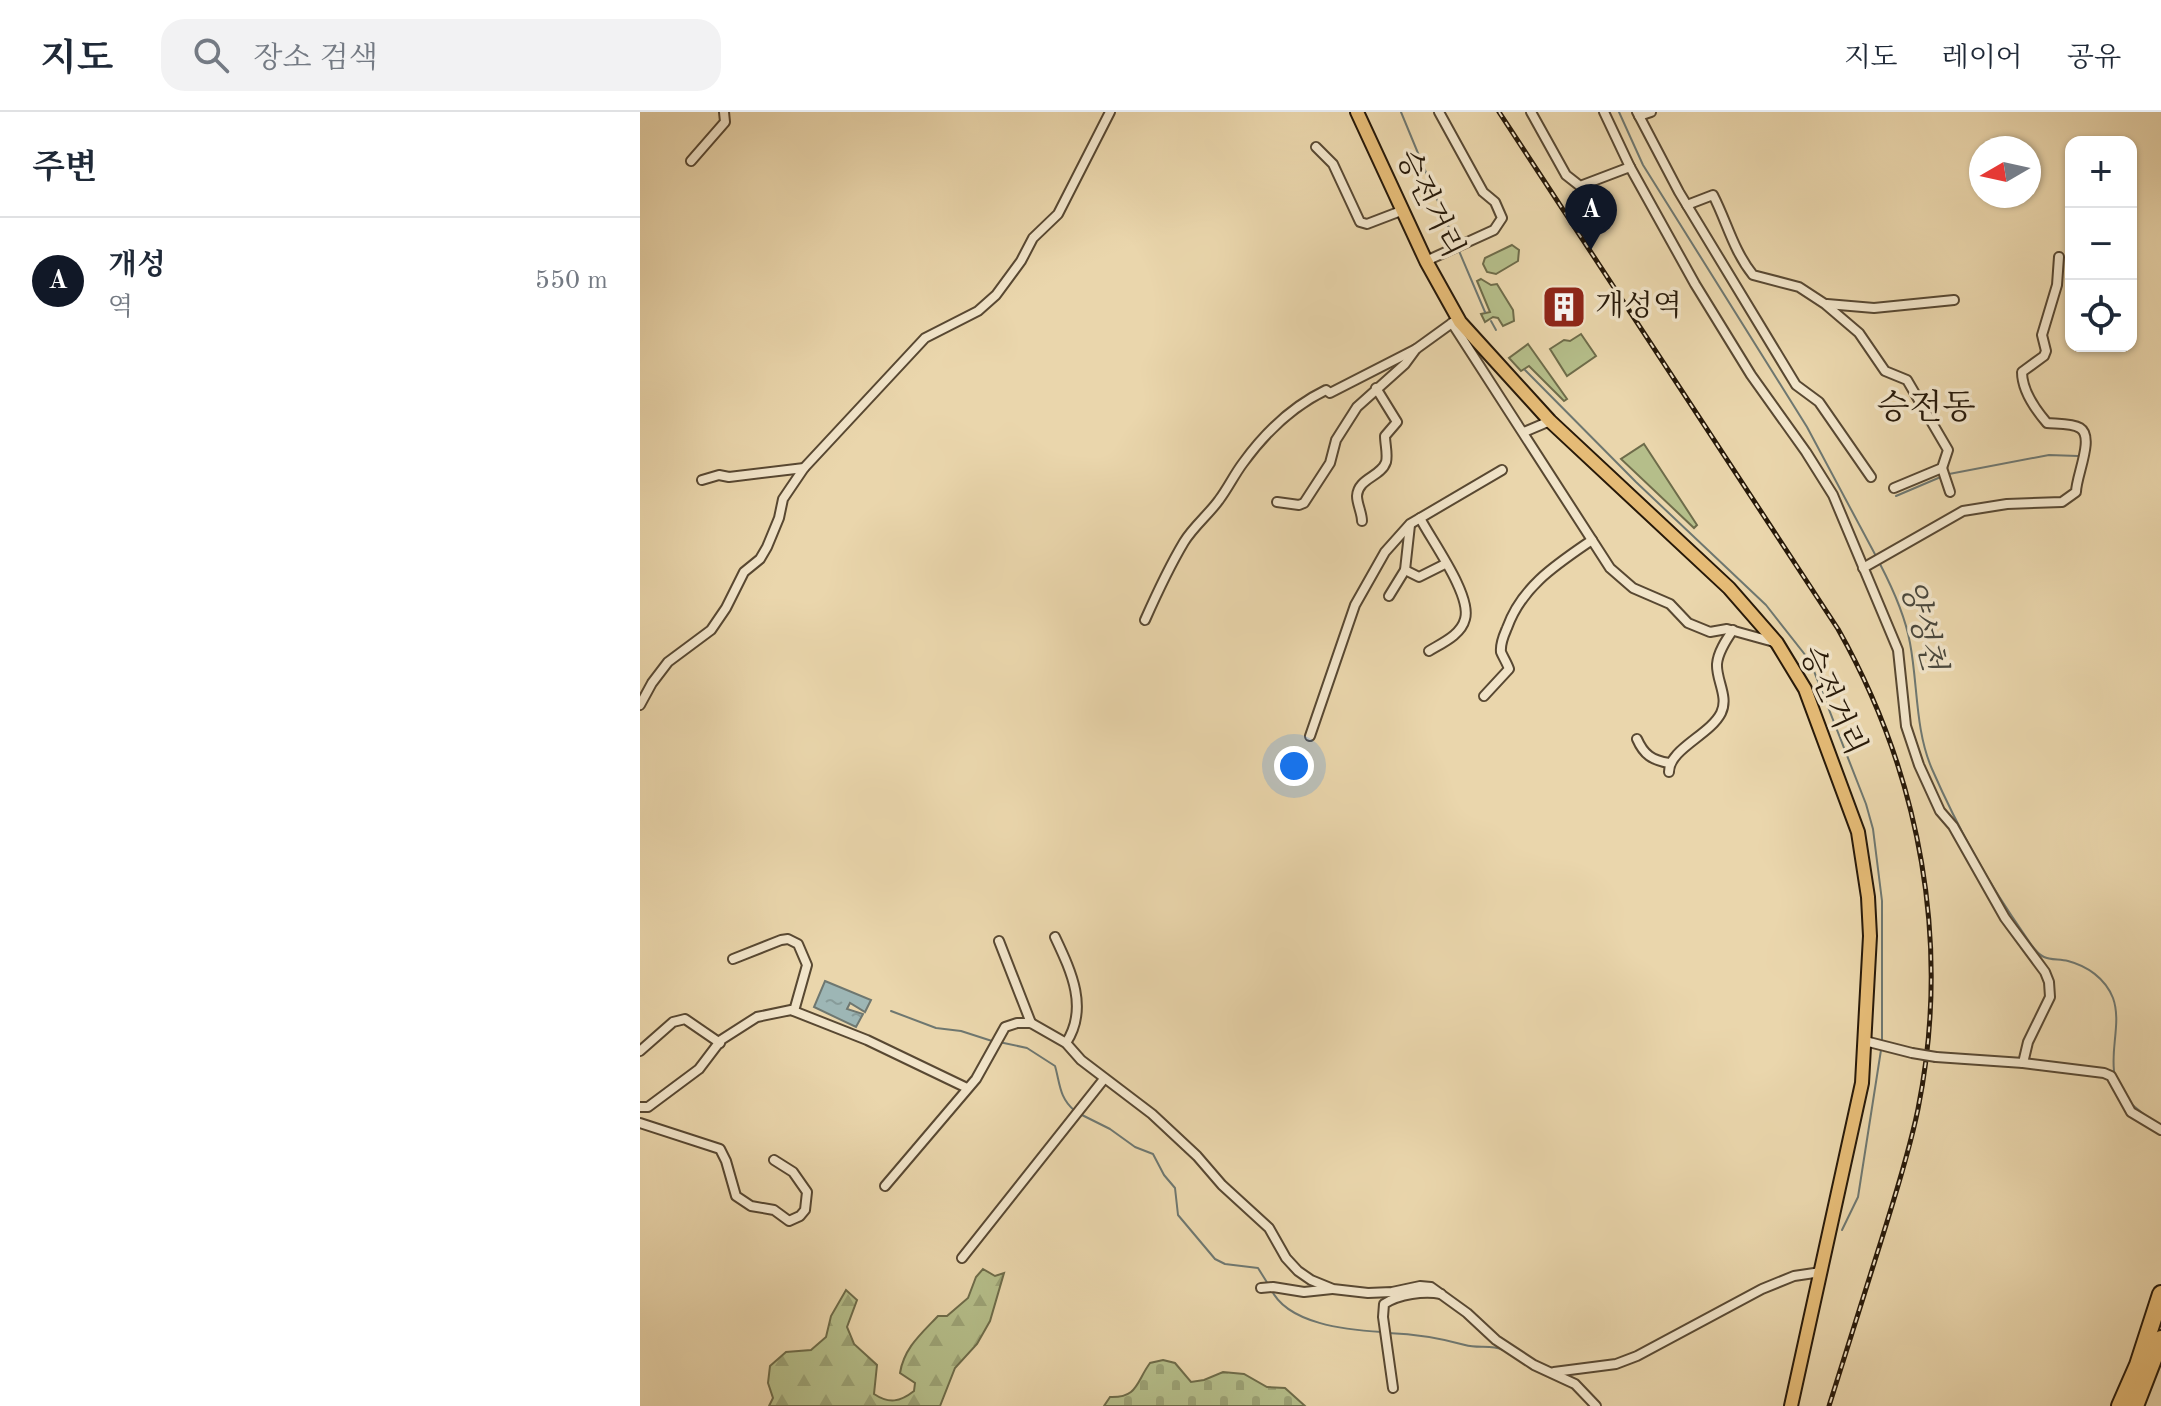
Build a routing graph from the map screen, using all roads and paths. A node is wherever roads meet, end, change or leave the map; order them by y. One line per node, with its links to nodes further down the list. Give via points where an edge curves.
1 (724, 112): 10 (street, via 725,122)
2 (1110, 112): 25 (street, via 1058,214 1033,238 996,295 978,311 925,338)
3 (1357, 112): 13 (main road, 승전거리)
4 (1439, 112): 15 (street, via 1502,218 1494,230)
5 (1531, 112): 11 (street, via 1566,175 1580,186)
6 (1604, 112): 11 (street)
7 (1651, 112): 8 (street)
8 (1638, 114): 12 (street)
9 (1316, 147): 13 (street, via 1333,164 1360,222)
10 (691, 161)
11 (1630, 167): 38 (street, via 1751,375 1833,495)
12 (1687, 205): 16 (street, via 1713,195); 17 (street)
13 (1401, 211): 15 (main road, 승전거리)
14 (2059, 257): 38 (street, via 2057,285 2042,335 2046,351 2022,372 2022,383 2047,423 2084,432 2087,445 2076,492 2062,502 1963,511)
15 (1426, 261): 20 (main road, 승전거리)
16 (1748, 269): 17 (street); 19 (street, via 1799,287)
17 (1731, 278): 28 (street, via 1796,385 1819,402)
18 (1954, 300): 19 (street, via 1874,308)
19 (1825, 304): 27 (street, via 1859,333 1885,371 1907,380 1948,450)
20 (1456, 323): 21 (street); 23 (main road, 승전거리); 24 (street)
21 (1416, 349): 22 (street); 41 (street, via 1306,400 1284,418 1185,540 1157,587)
22 (1376, 388): 32 (street, via 1346,424 1330,463 1304,503); 34 (street, via 1397,422 1385,436 1386,463 1358,491)
23 (1550, 421): 24 (street); 43 (main road, 승전거리, via 1729,588)
24 (1524, 432): 36 (street)
25 (804, 468): 29 (street); 46 (street, via 783,499 767,547 744,572 711,630 668,662)
26 (1502, 470): 33 (street)
27 (1943, 473): 30 (street); 31 (street)
28 (1871, 477)
29 (702, 480)
30 (1894, 488)
31 (1950, 492)
32 (1277, 502)
33 (1420, 518): 35 (street); 37 (street)
34 (1362, 521)
35 (1410, 524): 39 (street); 47 (street, via 1385,552 1355,605)
36 (1592, 540): 42 (street, via 1610,568 1633,588 1670,604 1688,623 1710,632); 45 (street, via 1529,588 1502,642 1509,669)
37 (1445, 564): 39 (street, via 1419,577); 44 (street, via 1465,600 1465,619 1451,638)
38 (1863, 568): 58 (street, via 1898,650 1906,726 1919,765 1940,811 2049,982 2050,997)
39 (1405, 570): 40 (street)
40 (1389, 596)
41 (1145, 620)
42 (1733, 630): 43 (street); 48 (street, via 1717,662 1723,710 1702,735 1675,754 1669,767 1646,755)
43 (1777, 643): 56 (main road, 승전거리, via 1805,689 1858,832 1868,897)
44 (1429, 651)
45 (1484, 696)
46 (640, 705)
47 (1310, 736)
48 (1637, 739)
49 (1055, 937): 55 (street, via 1078,1002 1078,1017)
50 (999, 941): 53 (street)
51 (733, 959): 52 (street, via 781,940 798,944 807,965)
52 (794, 1011): 54 (street, via 757,1017); 60 (street)
53 (1031, 1023): 55 (street); 60 (street, via 1005,1027)
54 (720, 1043): 57 (street, via 685,1019 673,1022); 61 (street, via 699,1069 648,1107)
55 (1066, 1043): 59 (street)
56 (1876, 1044): 58 (street, bridge, via 1936,1057); 67 (main road, 승전거리, via 1862,1083)
57 (640, 1051)
58 (2023, 1063): 63 (street, via 2111,1076 2131,1112)
59 (1104, 1079): 66 (street); 69 (street, via 1197,1156 1269,1228 1298,1271)
60 (967, 1088): 65 (street)
61 (640, 1107)
62 (640, 1123): 64 (street, via 720,1149 736,1196 794,1220 805,1210 807,1192 793,1172)
63 (2161, 1130)
64 (774, 1160)
65 (885, 1186)
66 (962, 1258)
67 (1821, 1272): 73 (street, via 1762,1289 1616,1364); 76 (main road, 승전거리)
68 (1267, 1288): 69 (street)
69 (1333, 1289): 70 (street, via 1368,1293 1420,1286)
70 (1442, 1294): 73 (street, via 1496,1340); 74 (street, via 1388,1300 1382,1309)
71 (2161, 1294): 77 (highway)
72 (2161, 1339): 78 (highway)
73 (1554, 1372): 75 (street)
74 (1393, 1388)
75 (1596, 1406)
76 (1791, 1406)
77 (2120, 1406)
78 (2135, 1406)

